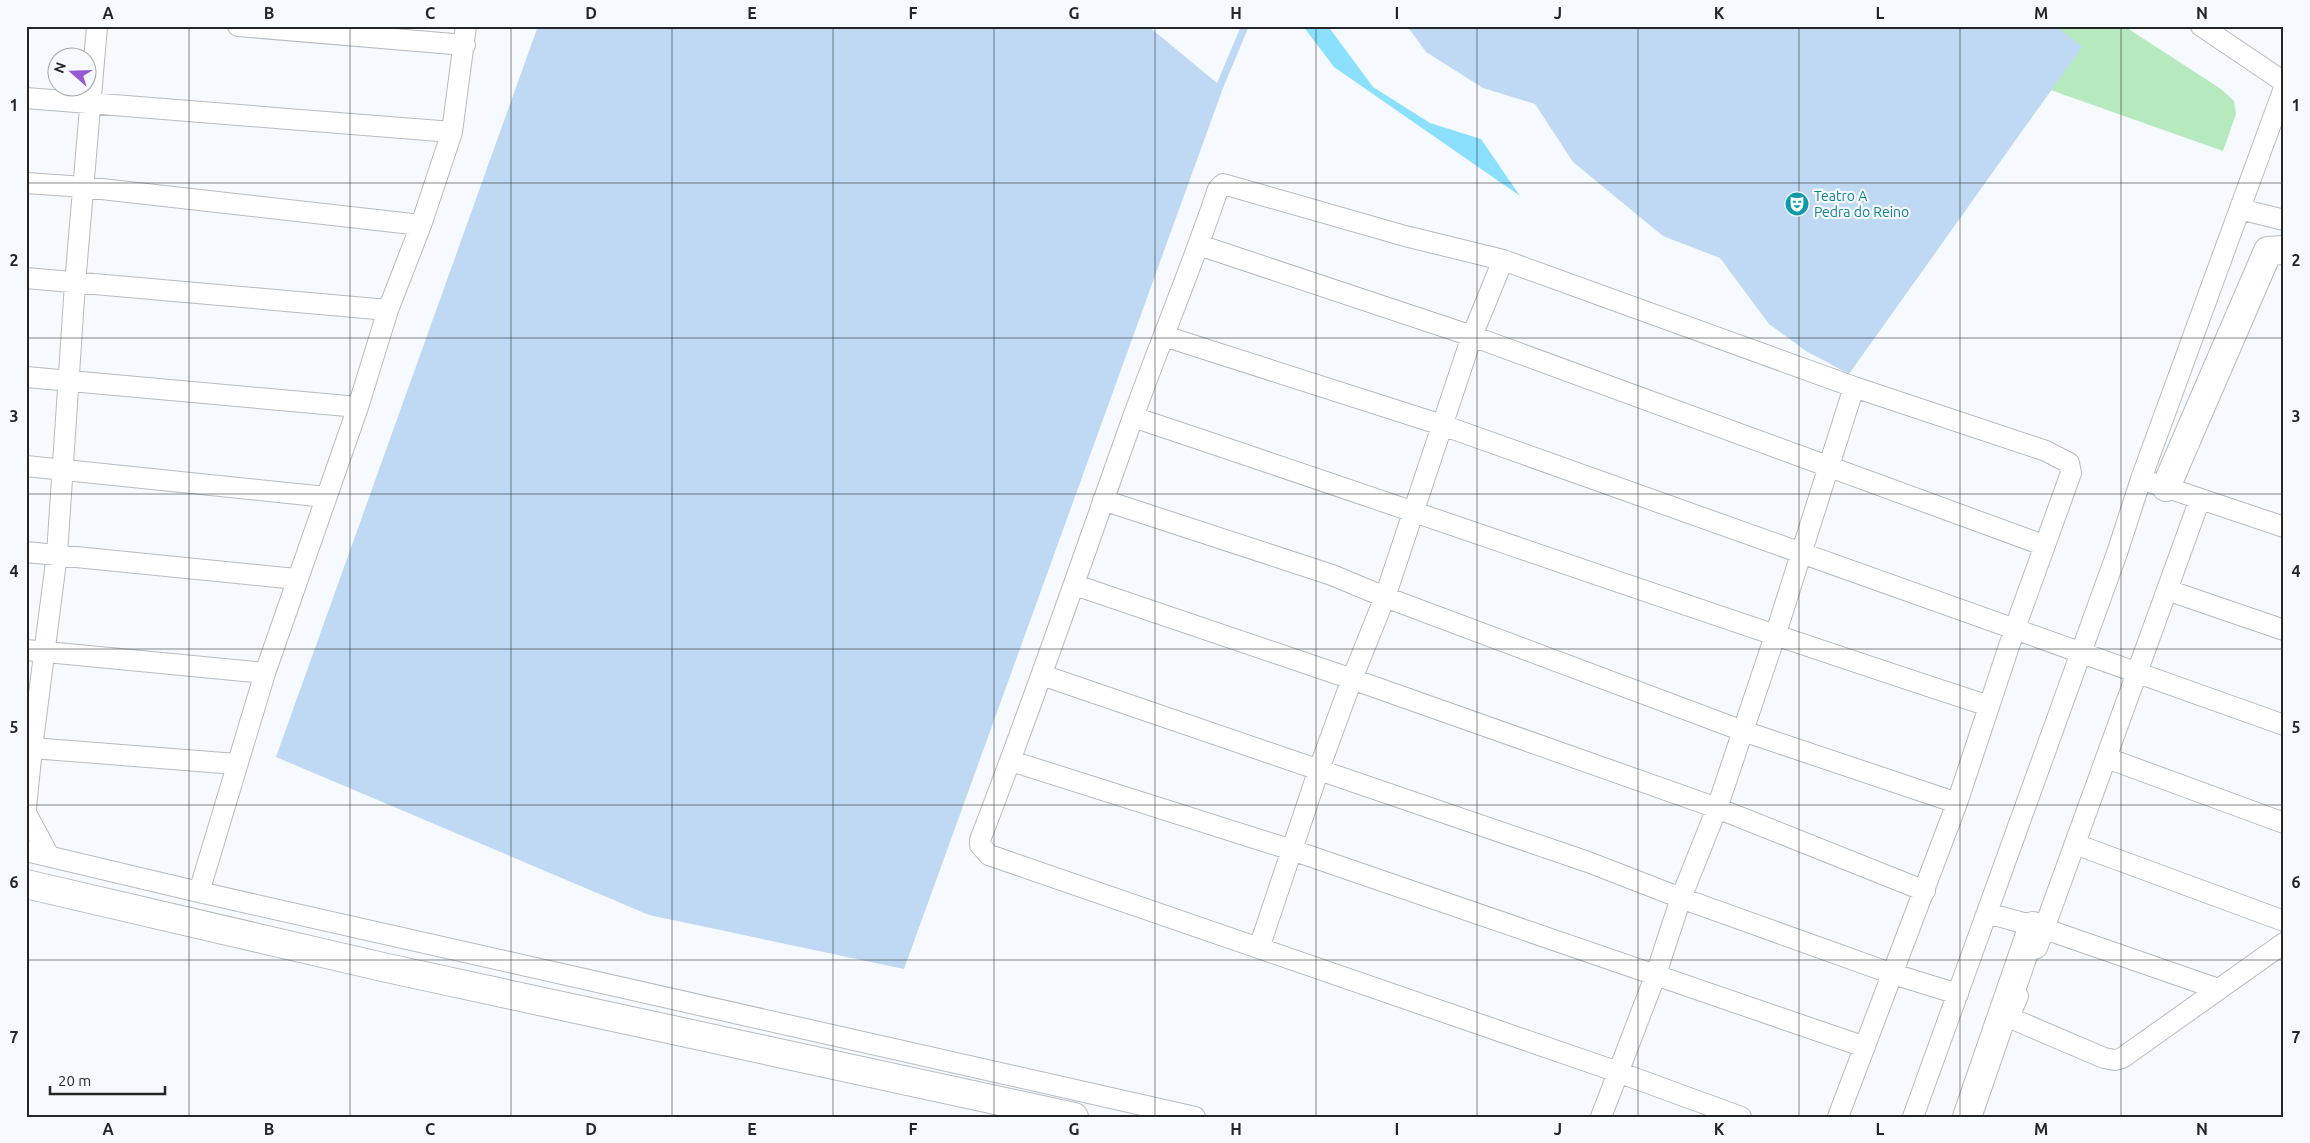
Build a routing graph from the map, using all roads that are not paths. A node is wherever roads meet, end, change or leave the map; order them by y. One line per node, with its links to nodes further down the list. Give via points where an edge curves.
1 (97, 26): 8 (lane)
2 (238, 26): 4 (lane)
3 (2201, 26): 5 (lane)
4 (465, 35): 9 (lane)
5 (2284, 82)
6 (2284, 88): 12 (lane)
7 (26, 98): 8 (lane)
8 (92, 103): 9 (lane); 11 (lane)
9 (452, 132): 14 (lane)
10 (26, 183): 11 (lane)
11 (84, 187): 14 (lane); 19 (lane)
12 (2240, 209): 13 (lane); 32 (lane)
13 (2284, 220)
14 (421, 226): 20 (lane)
15 (1199, 245): 17 (lane, via 1218,189 1223,184 1405,236); 21 (lane); 22 (lane)
16 (2284, 250): 32 (street, via 2268,251)
17 (1503, 260): 22 (lane); 25 (lane)
18 (26, 278): 19 (lane)
19 (75, 284): 20 (lane); 24 (lane)
20 (388, 310): 26 (lane)
21 (1164, 336): 27 (lane); 28 (lane)
22 (1472, 336): 28 (lane); 30 (lane)
23 (26, 378): 24 (lane)
24 (70, 381): 26 (lane); 31 (lane)
25 (1854, 387): 30 (lane); 38 (lane, via 2046,451 2069,463 2071,473)
26 (358, 407): 33 (lane)
27 (1133, 417): 35 (lane); 36 (lane)
28 (1442, 425): 36 (lane); 40 (lane)
29 (26, 466): 31 (lane)
30 (1829, 467): 38 (lane); 40 (lane)
31 (63, 469): 33 (lane); 41 (lane)
32 (2153, 483): 34 (lane); 50 (lane)
33 (326, 497): 42 (lane)
34 (2200, 499): 37 (lane); 44 (lane)
35 (1103, 500): 43 (lane); 45 (lane, via 1332,575)
36 (1414, 511): 45 (lane); 48 (lane)
37 (2284, 527)
38 (2043, 545): 46 (lane)
39 (26, 552): 41 (lane)
40 (1802, 553): 46 (lane); 48 (lane)
41 (57, 554): 42 (lane); 49 (lane)
42 (296, 579): 52 (lane)
43 (1075, 585): 53 (lane); 54 (lane)
44 (2167, 590): 47 (lane); 51 (lane)
45 (1385, 597): 54 (lane); 57 (lane)
46 (2014, 628): 50 (lane); 55 (lane)
47 (2284, 630)
48 (1775, 636): 55 (lane); 57 (lane)
49 (35, 651): 52 (lane); 58 (lane)
50 (2081, 653): 51 (lane); 76 (lane)
51 (2138, 671): 56 (lane); 59 (lane)
52 (265, 672): 61 (lane)
53 (1042, 675): 60 (lane); 62 (lane)
54 (1352, 679): 62 (lane); 65 (lane)
55 (1989, 706): 63 (lane)
56 (2284, 725)
57 (1743, 732): 63 (lane); 65 (lane)
58 (32, 748): 61 (lane); 64 (lane)
59 (2107, 758): 67 (lane); 68 (lane)
60 (1011, 761): 69 (lane); 80 (lane, via 980,840 980,845 989,855)
61 (236, 764): 74 (lane)
62 (1319, 769): 69 (lane); 75 (lane, via 1588,862)
63 (1957, 803): 73 (lane)
64 (26, 808)
65 (1717, 808): 73 (lane); 75 (lane)
66 (26, 813): 71 (lane)
67 (2284, 823)
68 (2075, 844): 77 (lane); 78 (lane)
69 (1292, 850): 80 (lane); 81 (lane)
70 (26, 851): 71 (lane)
71 (49, 856): 74 (lane)
72 (26, 884): 87 (street, via 387,968)
73 (1925, 891): 82 (lane)
74 (199, 892): 88 (lane)
75 (1681, 898): 81 (lane); 82 (lane)
76 (1987, 913): 78 (lane); 84 (lane)
77 (2284, 921)
78 (2039, 927): 83 (lane); 83 (lane, via 2012,1016 2104,1058 2122,1058); 93 (street)
79 (2284, 943): 83 (lane)
80 (1259, 948): 86 (lane)
81 (1656, 974): 85 (lane); 86 (lane)
82 (1893, 974): 84 (lane); 85 (lane)
83 (2218, 988)
84 (1958, 994): 92 (lane)
85 (1864, 1047): 91 (lane)
86 (1618, 1072): 89 (lane); 90 (lane)
87 (1074, 1117)
88 (1195, 1117)
89 (1601, 1117)
90 (1741, 1117)
91 (1838, 1117)
92 (1914, 1117)
93 (1967, 1117)

